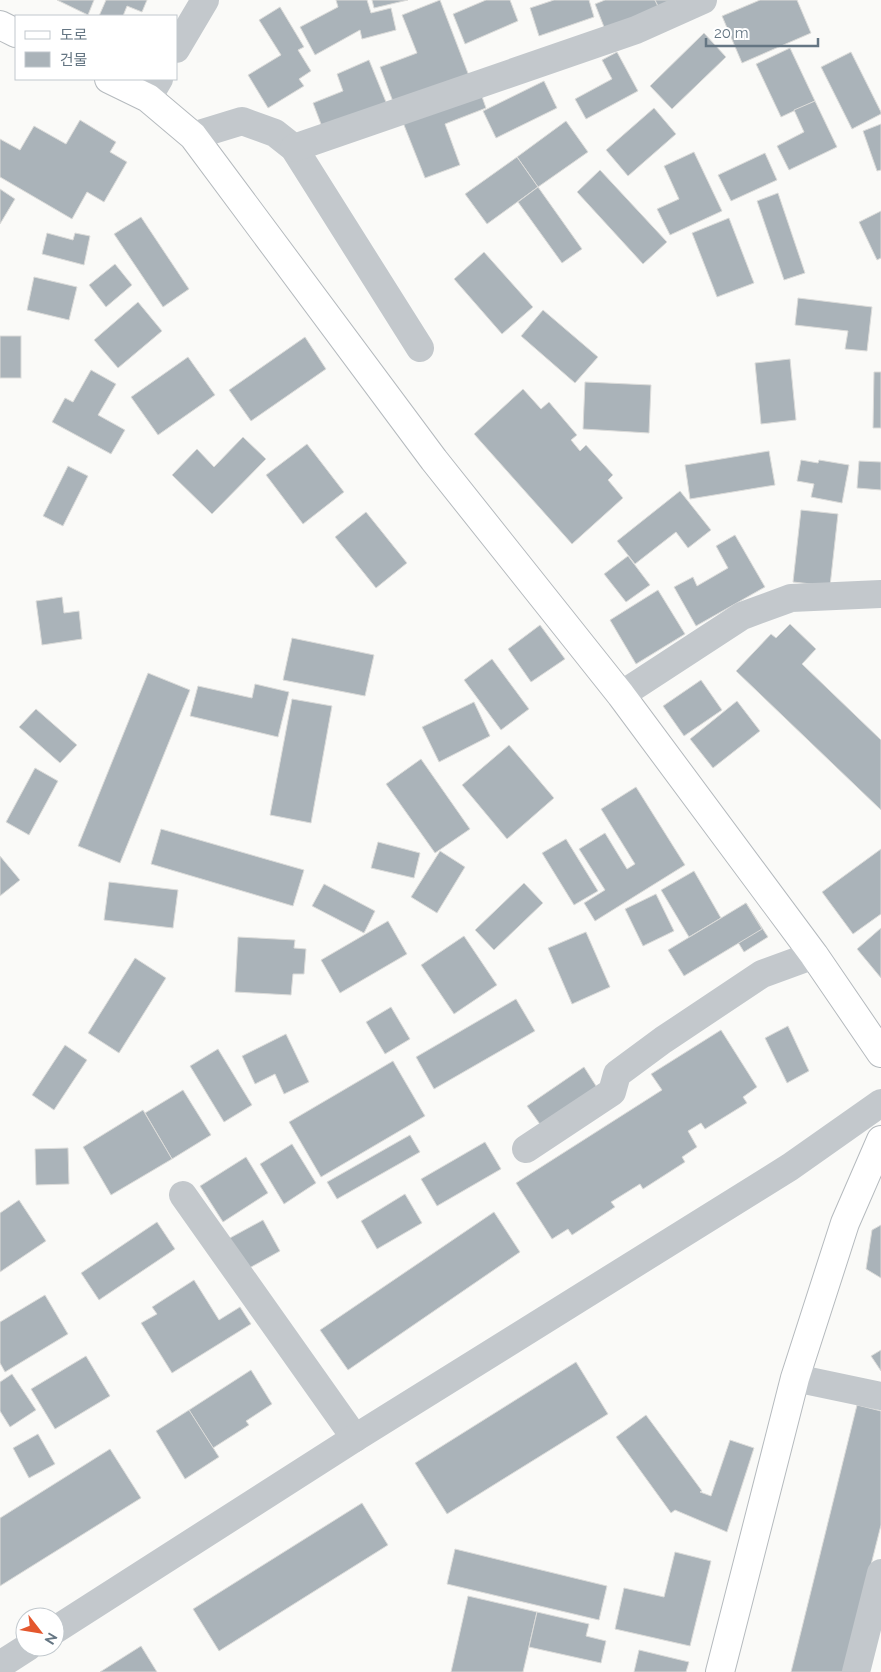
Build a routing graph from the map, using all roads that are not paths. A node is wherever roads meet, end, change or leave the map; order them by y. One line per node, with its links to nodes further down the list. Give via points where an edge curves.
1 (205, 0): 5 (street)
2 (704, 0): 9 (street, via 636,30)
3 (0, 25): 4 (main road)
4 (15, 32)
5 (178, 46)
6 (114, 80): 7 (main road)
7 (153, 88): 8 (main road)
8 (192, 136): 9 (street, via 242,121 275,133); 12 (main road, via 434,460)
9 (294, 148): 10 (street)
10 (420, 348)
11 (881, 594): 12 (street, via 791,598 742,616)
12 (621, 695): 13 (main road)
13 (814, 955): 14 (main road); 17 (street, via 762,974 662,1040 617,1074 612,1092)
14 (881, 1053)
15 (881, 1103): 21 (street, via 790,1167)
16 (881, 1140): 19 (main road, via 845,1223)
17 (526, 1149)
18 (183, 1195): 21 (street)
19 (795, 1378): 20 (street); 26 (main road)
20 (881, 1396)
21 (355, 1438): 23 (street)
22 (881, 1573): 27 (street)
23 (65, 1624)
24 (15, 1655): 25 (street)
25 (0, 1665)
26 (720, 1672)
27 (856, 1672)

